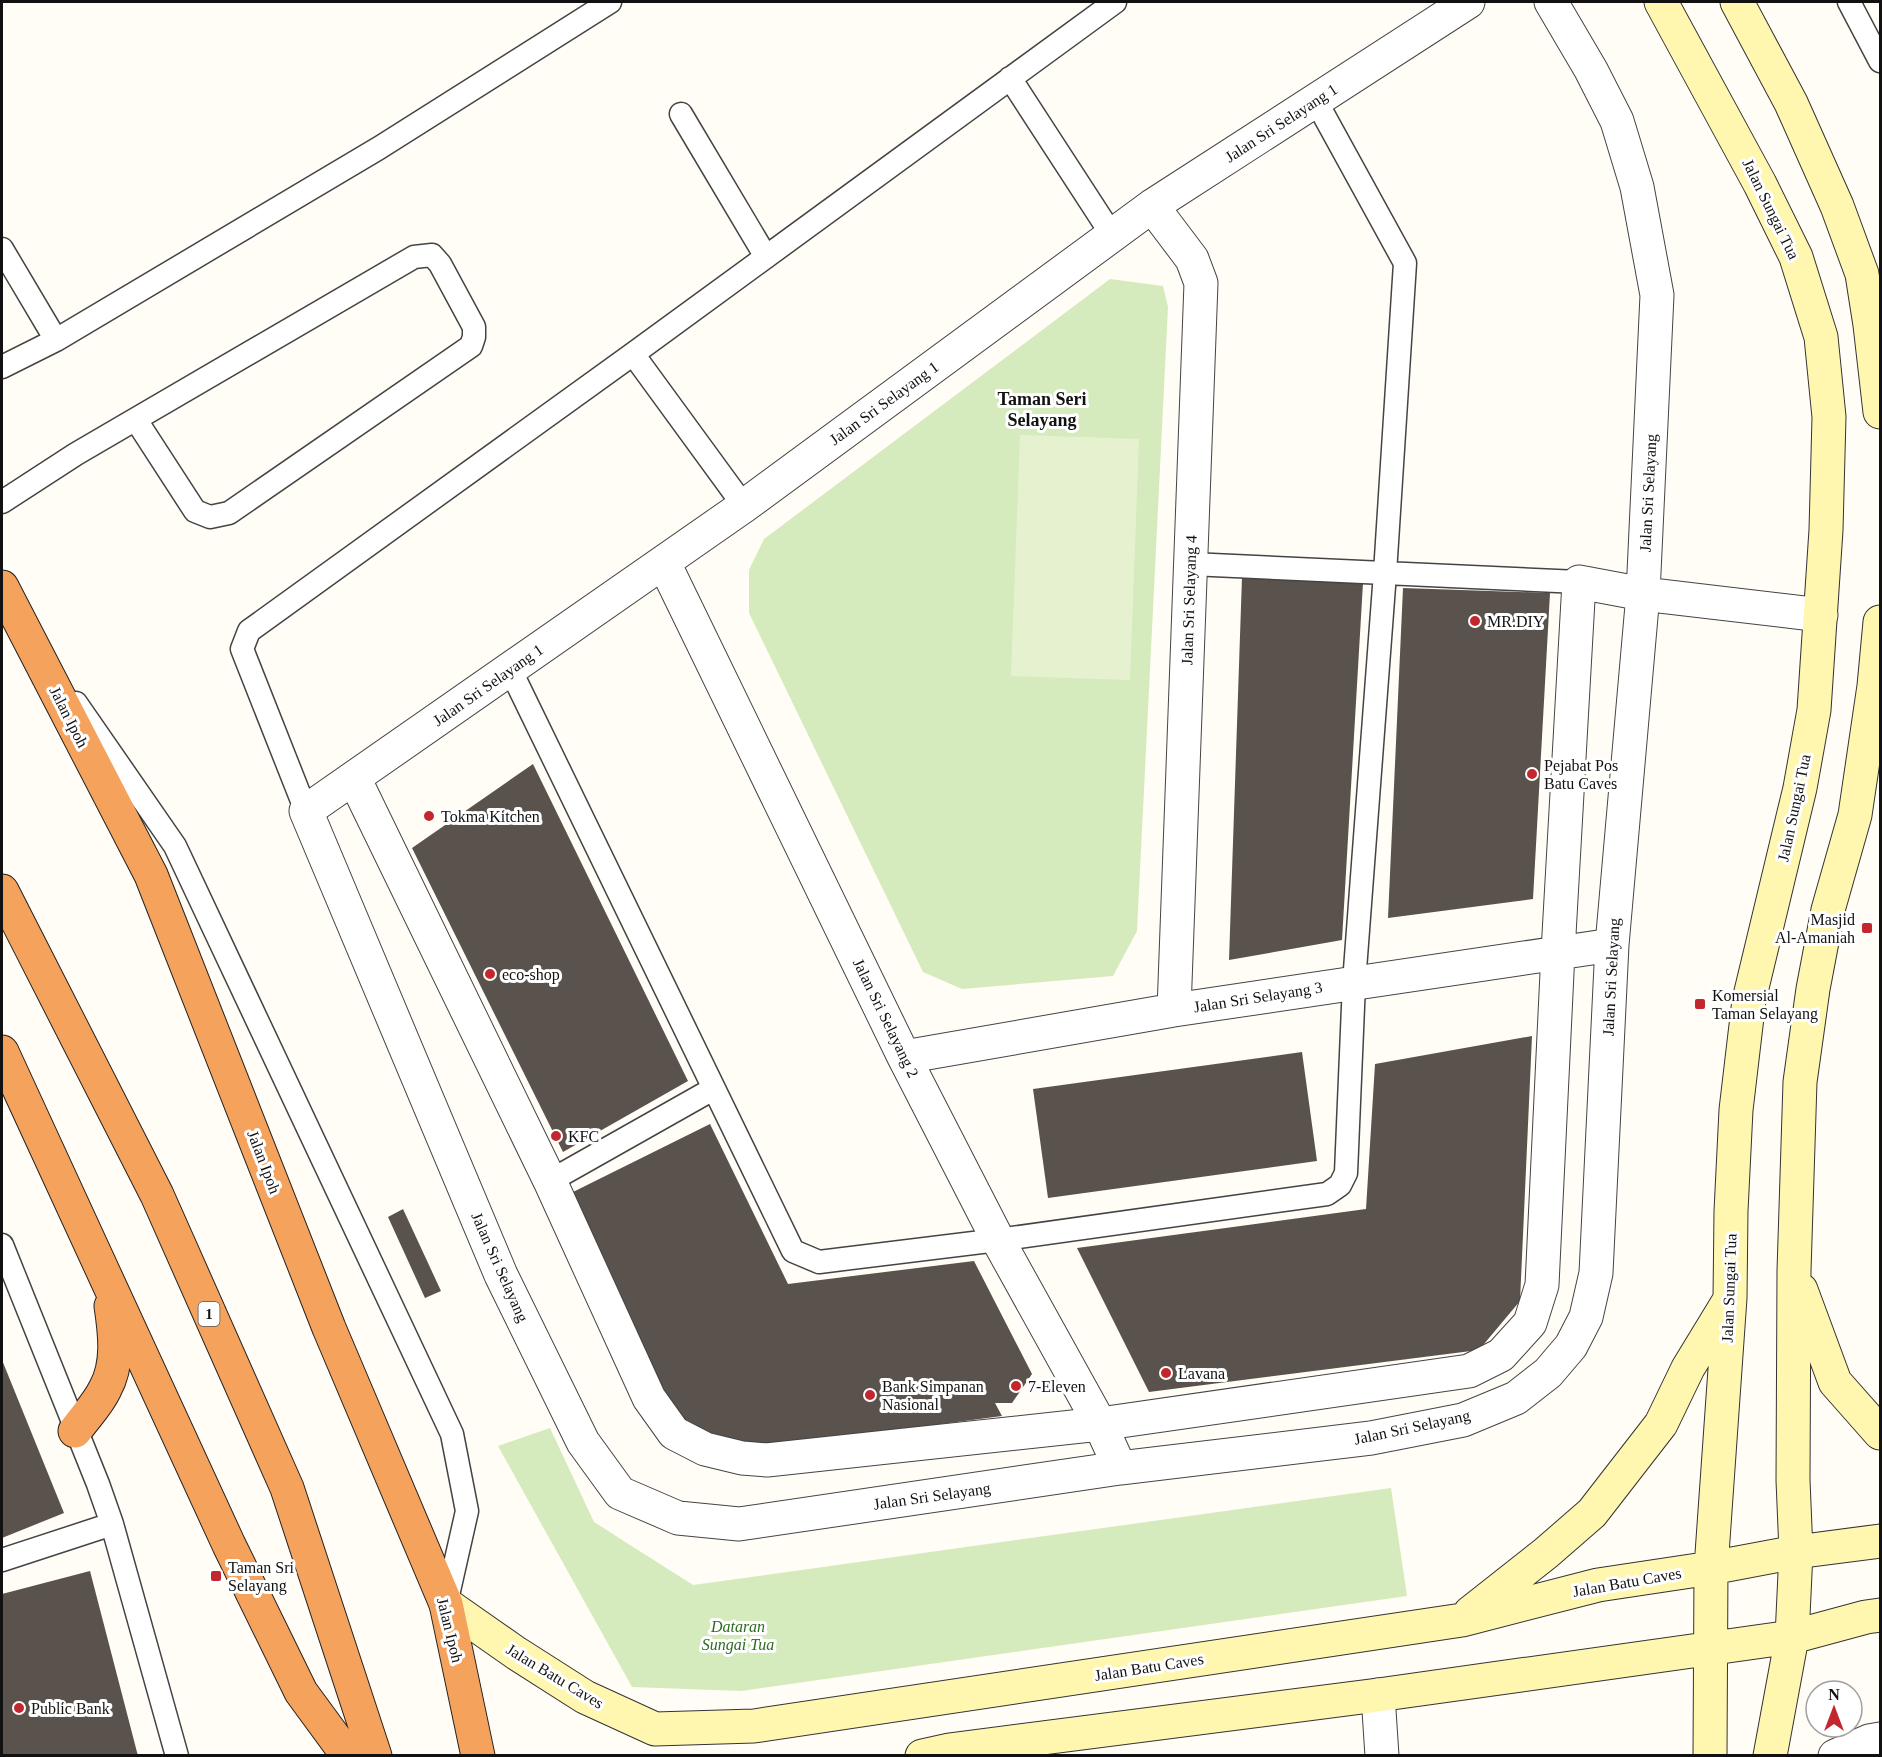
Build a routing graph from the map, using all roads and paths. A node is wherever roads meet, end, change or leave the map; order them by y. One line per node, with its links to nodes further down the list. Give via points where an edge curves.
1 (610, 2): 17 (lane, via 379,148)
2 (1115, 2): 9 (lane)
3 (1468, 2): 10 (street, Jalan Sri Selayang 1)
4 (1551, 2): 29 (street, Jalan Sri Selayang, via 1617,121 1637,187 1657,295)
5 (1661, 2): 30 (main road, Jalan Sungai Tua, via 1796,257 1821,337 1829,417)
6 (1737, 2): 16 (main road, via 1791,103 1837,206 1862,274)
7 (1850, 2): 8 (lane)
8 (1881, 61)
9 (1010, 78): 13 (lane); 15 (lane)
10 (1316, 101): 12 (street, Jalan Sri Selayang 1); 26 (lane, via 1405,263)
11 (681, 114): 15 (lane)
12 (1152, 206): 13 (street, Jalan Sri Selayang 1); 25 (street, Jalan Sri Selayang 4, via 1192,259 1202,283)
13 (1112, 235): 23 (street, Jalan Sri Selayang 1)
14 (2, 249): 17 (lane)
15 (766, 257): 18 (lane)
16 (1875, 325): 20 (main road)
17 (56, 340): 19 (lane)
18 (633, 354): 23 (lane); 35 (lane, via 249,631 242,649)
19 (2, 367)
20 (1880, 398)
21 (136, 420): 21 (lane, via 414,257 432,255 440,264 474,327 471,346 230,513 210,517 195,510); 22 (lane)
22 (2, 502)
23 (744, 506): 24 (street, Jalan Sri Selayang 1)
24 (664, 563): 33 (street, Jalan Sri Selayang 1); 42 (street, Jalan Sri Selayang 2)
25 (1191, 564): 26 (lane); 40 (street, Jalan Sri Selayang 4)
26 (1385, 573): 27 (lane); 39 (lane)
27 (1579, 582): 29 (street); 38 (street)
28 (2, 587): 31 (highway, Jalan Ipoh)
29 (1643, 594): 30 (street); 37 (street, Jalan Sri Selayang)
30 (1821, 615): 49 (main road, Jalan Sungai Tua, via 1814,710 1800,788 1749,1000 1736,1110)
31 (17, 617): 59 (highway, Jalan Ipoh, via 151,875 329,1328); 59 (lane, via 175,846 452,1434 467,1511)
32 (1881, 622): 47 (main road, via 1855,815 1828,910 1809,1012 1800,1082)
33 (510, 669): 34 (street, Jalan Sri Selayang 1); 43 (lane)
34 (354, 778): 35 (street, Jalan Sri Selayang 1); 44 (street)
35 (306, 812): 53 (street, Jalan Sri Selayang, via 501,1275 583,1442 620,1493 678,1518 739,1524)
36 (2, 891): 68 (highway, 1, via 157,1195 286,1488)
37 (1612, 945): 38 (street, Jalan Sri Selayang 3); 53 (street, Jalan Sri Selayang, via 1596,1273 1586,1317 1571,1346 1548,1373 1515,1398 1462,1420 1371,1438)
38 (1558, 952): 39 (street, Jalan Sri Selayang 3); 50 (street, via 1542,1285 1530,1323 1501,1355 1469,1371)
39 (1354, 982): 40 (street, Jalan Sri Selayang 3); 45 (lane, via 1346,1173 1340,1185 1327,1194)
40 (1174, 1010): 42 (street, Jalan Sri Selayang 3)
41 (2, 1052): 48 (highway)
42 (904, 1057): 45 (street, Jalan Sri Selayang 2)
43 (713, 1089): 44 (lane); 45 (lane, via 793,1251 819,1262)
44 (550, 1181): 50 (street, via 649,1398 674,1433 705,1449 767,1460)
45 (998, 1240): 50 (street, Jalan Sri Selayang 2)
46 (2, 1245): 51 (lane)
47 (1794, 1271): 52 (main road, via 1835,1382); 56 (main road)
48 (106, 1275): 51 (highway, via 115,1359 106,1388); 67 (highway, via 224,1535 301,1692)
49 (1730, 1298): 58 (main road, Jalan Sungai Tua); 61 (main road, via 1688,1368 1661,1424 1592,1514)
50 (1100, 1424): 53 (street, Jalan Sri Selayang 2)
51 (75, 1431): 54 (lane)
52 (1881, 1433)
53 (1120, 1468)
54 (112, 1524): 57 (lane); 66 (lane)
55 (1881, 1541): 56 (main road, Jalan Batu Caves)
56 (1796, 1552): 58 (main road, Jalan Batu Caves); 62 (main road)
57 (2, 1560)
58 (1711, 1568): 61 (main road, Jalan Batu Caves, via 1598,1585); 63 (main road, Jalan Sungai Tua)
59 (446, 1604): 61 (main road, Jalan Batu Caves, via 585,1697 655,1729 753,1726); 69 (highway, Jalan Ipoh)
60 (1881, 1615): 62 (main road)
61 (1462, 1620)
62 (1791, 1637): 63 (main road); 73 (main road)
63 (1711, 1648): 64 (main road); 72 (main road, Jalan Sungai Tua)
64 (1378, 1695): 70 (main road); 71 (street)
65 (1881, 1739): 74 (street)
66 (177, 1755)
67 (348, 1755)
68 (375, 1755)
69 (478, 1755)
70 (922, 1755)
71 (1382, 1755)
72 (1710, 1755)
73 (1770, 1755)
74 (1835, 1755)

